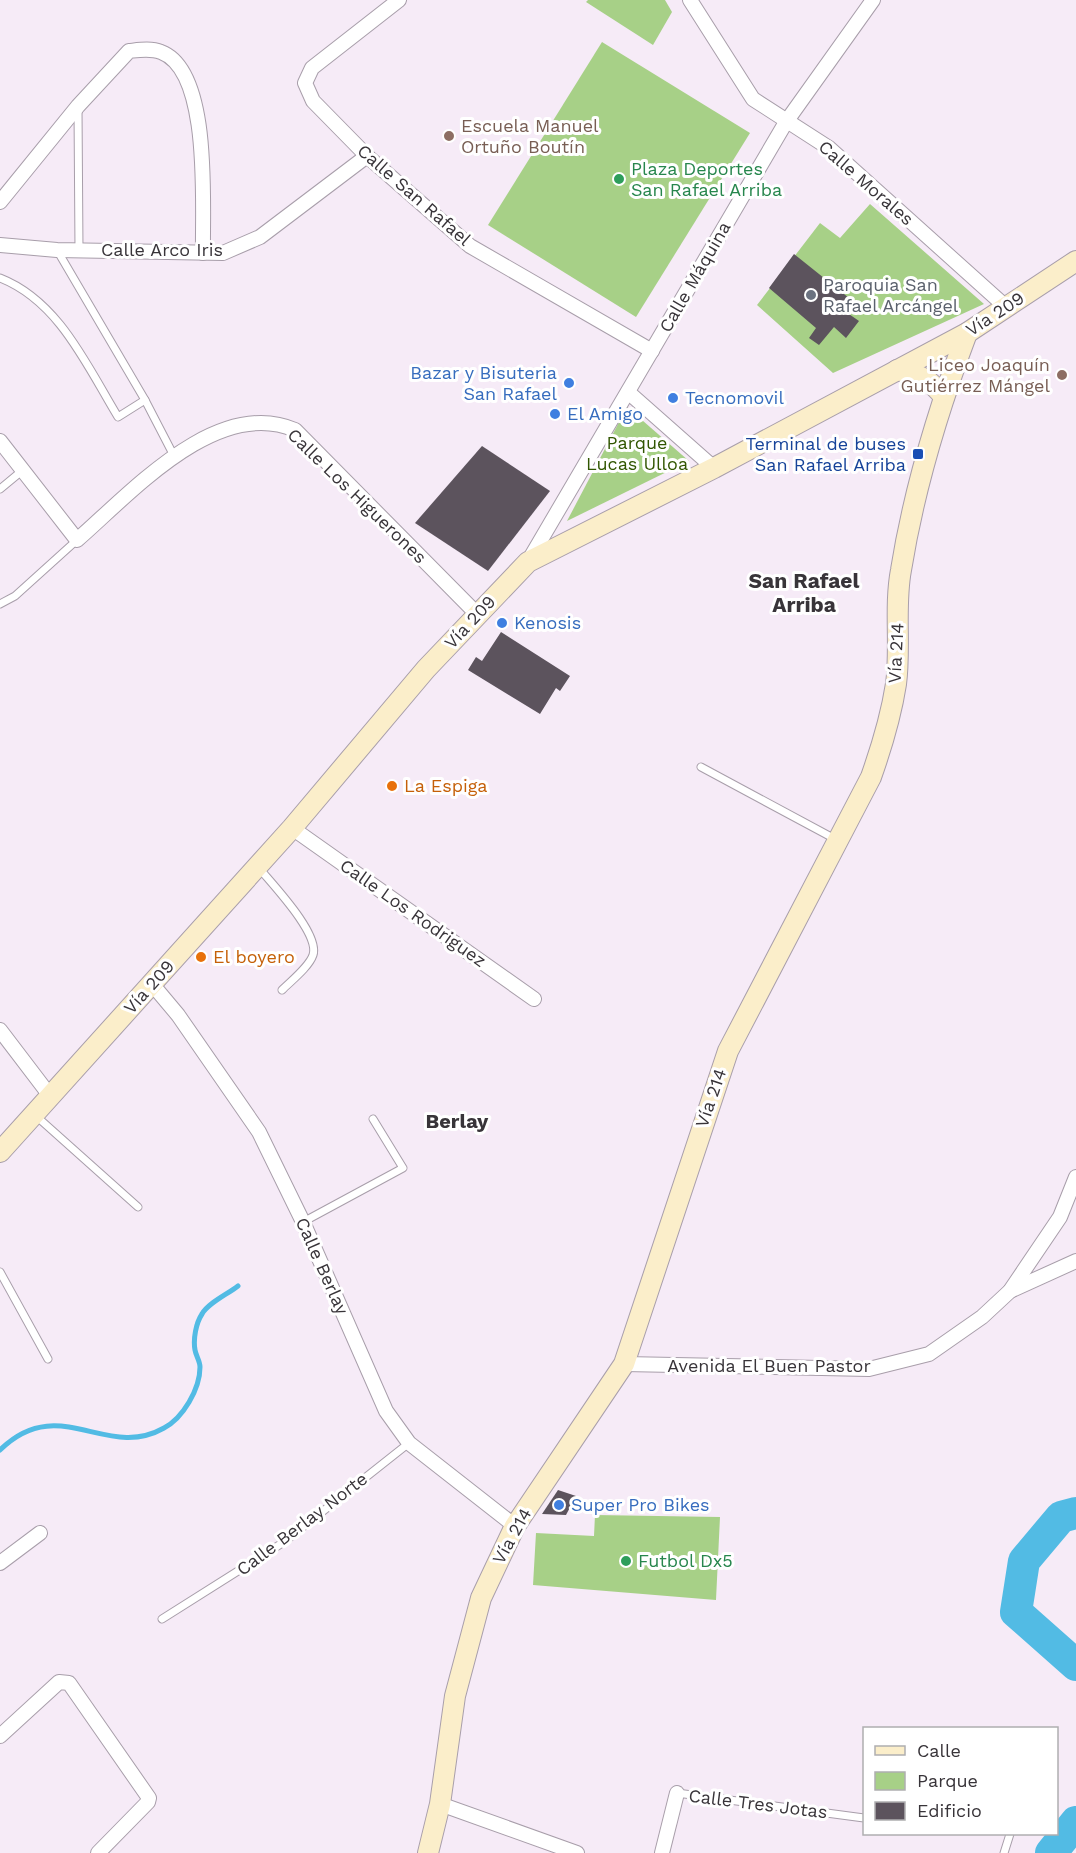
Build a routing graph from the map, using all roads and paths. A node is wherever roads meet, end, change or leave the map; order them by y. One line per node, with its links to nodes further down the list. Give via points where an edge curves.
1 (399, 0): 6 (street, Calle San Rafael, via 312,68 305,83 313,100)
2 (690, 0): 5 (street, Calle Morales, via 753,99)
3 (873, 0): 5 (street, Calle Máquina)
4 (78, 106): 7 (street); 10 (lane); 11 (street, via 129,51 161,52 174,60 198,111)
5 (786, 122): 14 (street, Calle Morales, via 829,148); 16 (street, Calle Máquina)
6 (367, 156): 11 (street, Calle Arco Iris, via 260,237 223,253); 16 (street, Calle San Rafael, via 470,246)
7 (0, 202)
8 (0, 245): 9 (street, Calle Arco Iris)
9 (57, 250): 10 (street, Calle Arco Iris); 20 (lane)
10 (79, 250): 11 (street, Calle Arco Iris)
11 (203, 253)
12 (1076, 261): 14 (main road, Vía 209)
13 (0, 278): 20 (lane, via 32,296 52,315 118,417)
14 (1006, 307): 15 (main road, Vía 209)
15 (968, 333): 17 (main road, Vía 209); 19 (main road, Vía 214)
16 (652, 351): 18 (street, Calle Máquina)
17 (897, 370): 19 (main road, via 919,375); 23 (main road, Vía 209)
18 (628, 392): 23 (street); 27 (street, Calle Máquina)
19 (944, 397): 32 (main road, Vía 214, via 917,490 900,573 896,683 887,731 871,777)
20 (145, 400): 22 (lane)
21 (0, 441): 24 (street)
22 (174, 456): 26 (street, Calle Los Higuerones); 29 (street, Calle Los Higuerones, via 220,431 243,424 278,423 295,430)
23 (714, 468): 27 (main road, Vía 209)
24 (23, 470): 25 (lane); 26 (street)
25 (0, 489)
26 (78, 540): 28 (lane, via 15,596)
27 (528, 562): 29 (main road, Vía 209)
28 (0, 604)
29 (477, 614): 31 (main road, Vía 209)
30 (701, 767): 32 (lane)
31 (292, 828): 33 (main road, Vía 209); 36 (street, Calle Los Rodriguez)
32 (838, 840): 49 (main road, Vía 214, via 728,1051)
33 (258, 866): 34 (main road, Vía 209); 35 (lane, via 309,932 315,948 312,958)
34 (152, 984): 38 (main road, Vía 209); 44 (street, Calle Berlay, via 254,1123)
35 (282, 990)
36 (534, 999)
37 (0, 1030): 38 (street)
38 (51, 1097): 39 (main road, Vía 209)
39 (34, 1115): 41 (main road, Vía 209); 43 (lane)
40 (373, 1119): 44 (lane, via 404,1167)
41 (0, 1152)
42 (1076, 1177): 47 (street, Avenida El Buen Pastor, via 1060,1217)
43 (138, 1207)
44 (303, 1222): 50 (street, Calle Berlay, via 386,1411)
45 (1076, 1261): 47 (street)
46 (0, 1272): 48 (lane)
47 (1010, 1291): 49 (street, Avenida El Buen Pastor, via 982,1317 929,1354 869,1369)
48 (48, 1359)
49 (624, 1365): 51 (main road, Vía 214)
50 (409, 1443): 51 (street, Calle Berlay); 54 (lane, Calle Berlay Norte, via 284,1542)
51 (515, 1526): 57 (main road, Vía 214, via 481,1598 455,1696)
52 (40, 1533): 53 (street)
53 (0, 1563)
54 (162, 1619)
55 (0, 1736): 60 (street, via 59,1682 69,1683 150,1798)
56 (677, 1793): 58 (lane, Calle Tres Jotas); 63 (street, Calle Tres Jotas)
57 (440, 1804): 61 (main road, Vía 214); 62 (street)
58 (863, 1818)
59 (1009, 1835): 64 (lane)
60 (98, 1853)
61 (428, 1853)
62 (577, 1853)
63 (662, 1853)
64 (1004, 1853)

